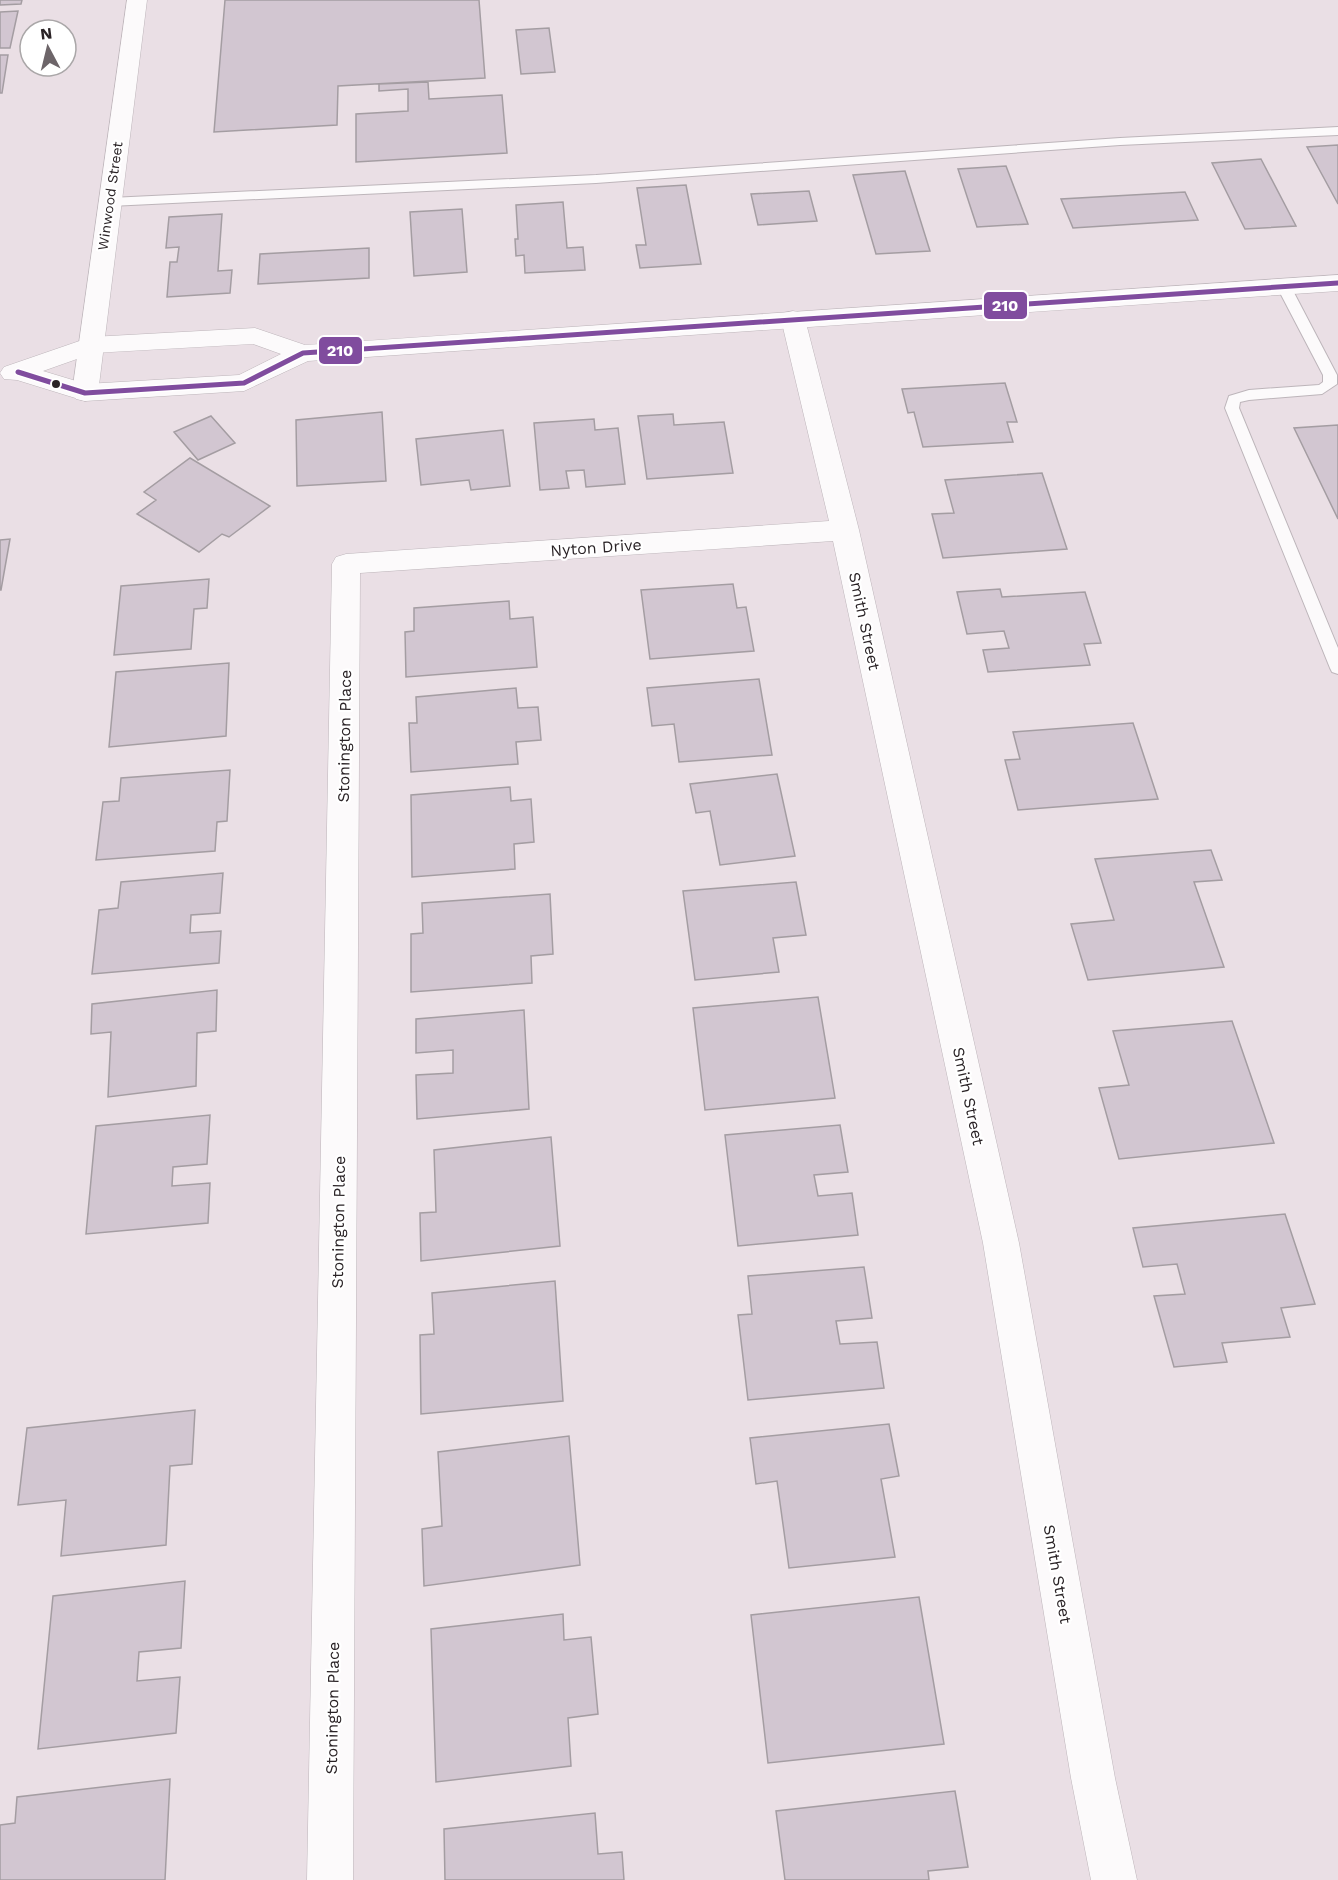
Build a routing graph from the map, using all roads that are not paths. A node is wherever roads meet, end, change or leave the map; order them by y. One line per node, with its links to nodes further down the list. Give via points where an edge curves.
1 (137, 0): 3 (street, Winwood Street)
2 (1338, 131): 3 (lane, via 1047,146 722,171)
3 (110, 202): 7 (street, Winwood Street)
4 (1338, 283): 5 (street)
5 (1284, 287): 6 (street); 13 (lane, via 1330,375 1330,384 1322,389 1249,395 1234,399 1232,408)
6 (793, 319): 8 (street); 11 (street, Smith Street)
7 (91, 345): 8 (street, via 255,336); 9 (street); 10 (street, Winwood Street)
8 (303, 353): 10 (street, via 244,383)
9 (9, 373): 10 (street)
10 (85, 393)
11 (845, 530): 12 (street, Nyton Drive); 15 (street, Smith Street, via 1001,1243)
12 (346, 564): 14 (street, Stonington Place)
13 (1338, 668)
14 (330, 1880)
15 (1114, 1880)

